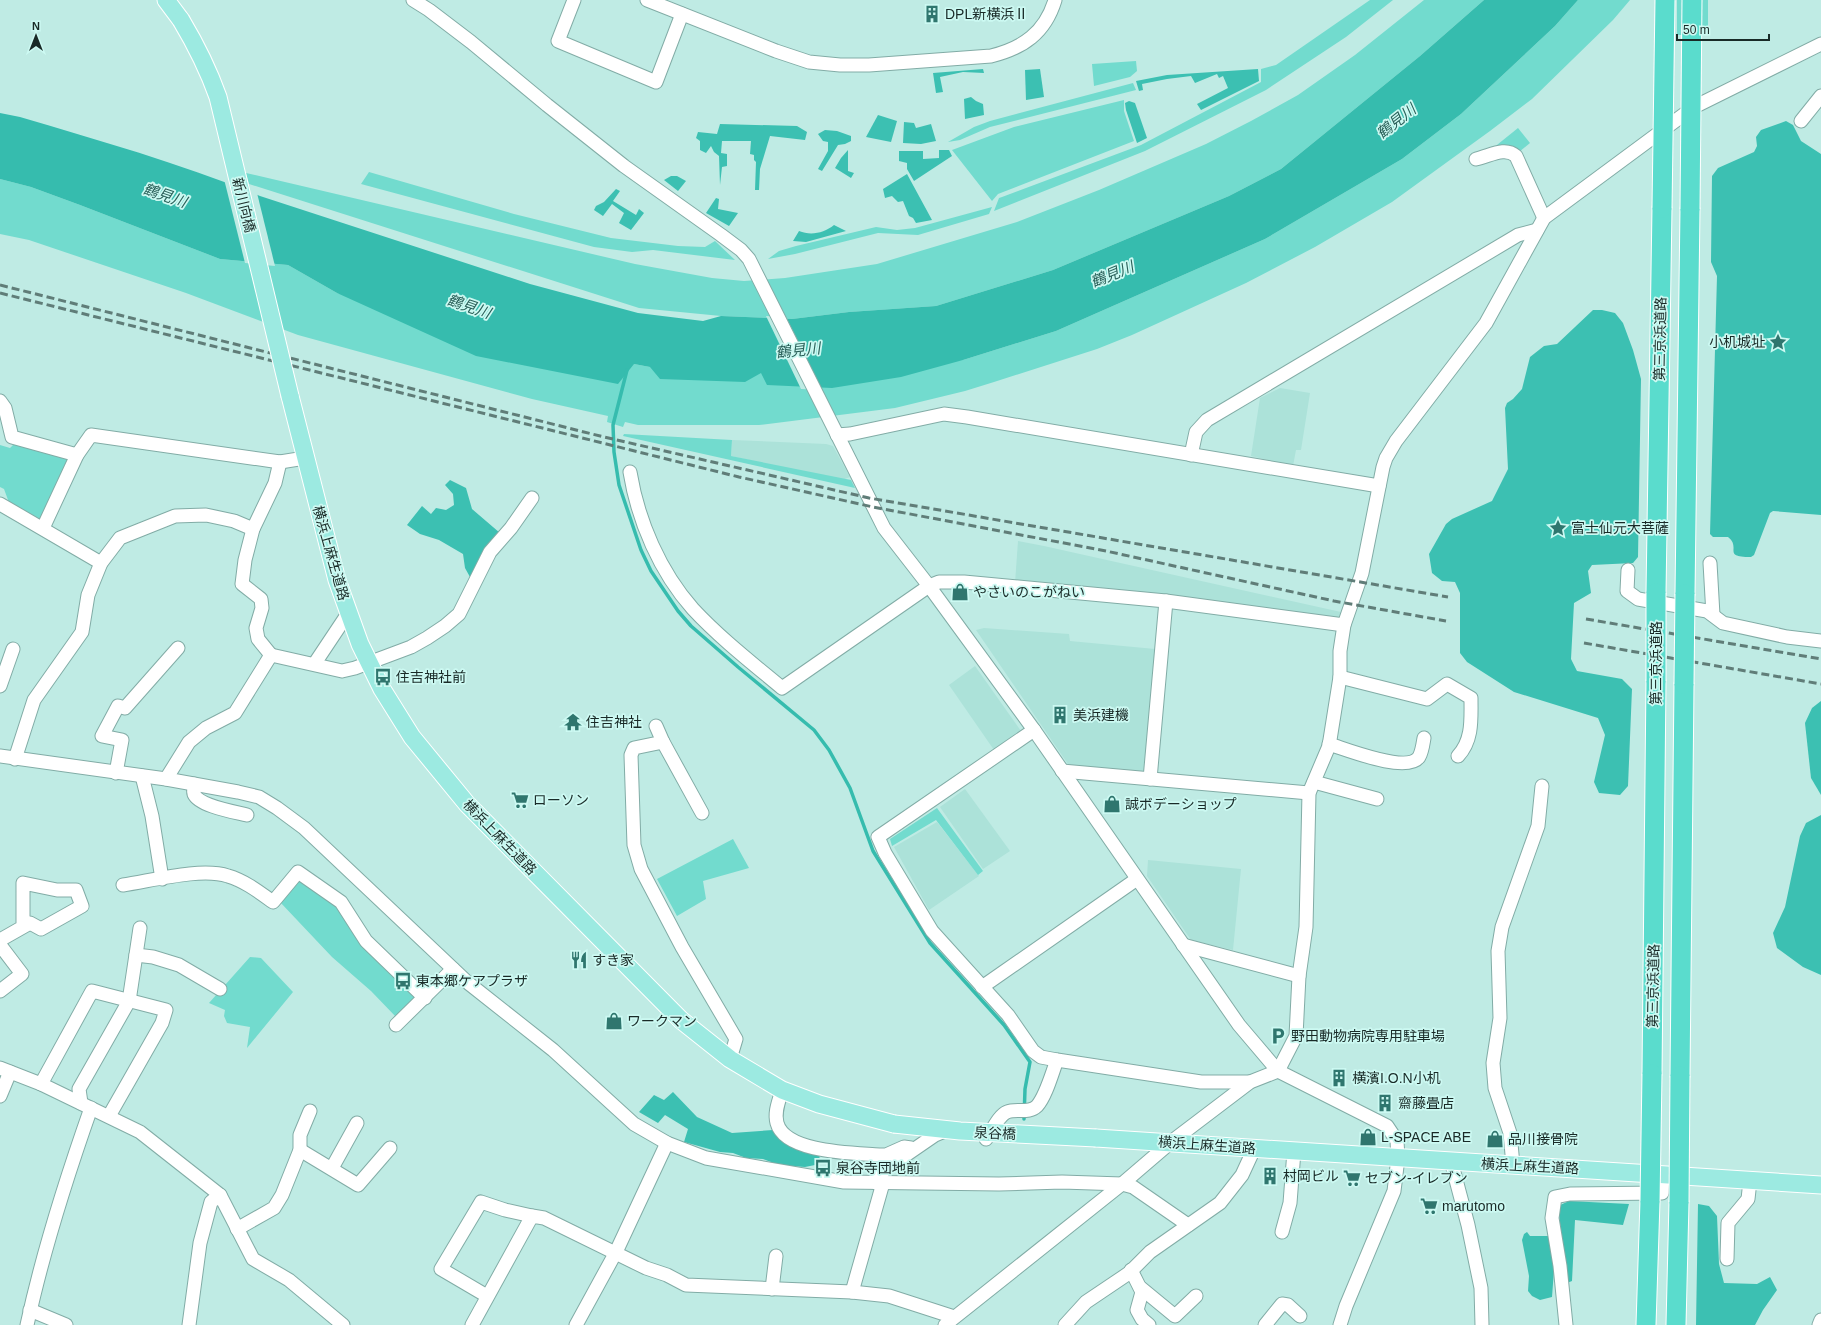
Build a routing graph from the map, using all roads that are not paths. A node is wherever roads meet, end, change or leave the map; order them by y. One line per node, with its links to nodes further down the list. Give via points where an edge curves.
1 (166, 0): 15 (main road, 新川向橋, bridge, via 196,46 218,97)
2 (414, 0): 17 (street, via 471,42 624,166 741,250 753,267)
3 (574, 0): 8 (street, via 558,41 656,82)
4 (648, 0): 8 (street)
5 (1055, 0): 8 (street, via 1052,11 1042,27 1028,41 1009,52 991,56 869,65 809,62)
6 (1665, 0): 140 (highway, 第三京浜道路, bridge, via 1652,1074)
7 (1692, 0): 141 (highway, 第三京浜道路, bridge)
8 (682, 14)
9 (1821, 44): 13 (street, via 1694,106)
10 (1821, 96): 11 (street)
11 (1801, 121)
12 (1476, 159): 13 (street, via 1503,150 1510,151 1516,156)
13 (1544, 218): 14 (street)
14 (1537, 230): 19 (street, via 1518,235 1207,420 1196,432); 23 (street, via 1486,323 1396,441 1386,458)
15 (290, 396): 20 (main road, 横浜上麻生道路)
16 (0, 401): 18 (street, via 5,408 12,437)
17 (834, 430): 19 (street, via 850,434 944,414); 31 (street, via 884,528)
18 (77, 455): 21 (street, via 91,434); 26 (street)
19 (1191, 455): 23 (street)
20 (305, 458): 21 (street); 33 (main road, 横浜上麻生道路, via 337,580)
21 (280, 462): 27 (street, via 275,483)
22 (630, 472): 31 (street, via 654,549 680,593 736,649 782,688)
23 (1379, 486): 35 (street, via 1362,573)
24 (532, 498): 40 (street, via 490,552 459,614 411,647)
25 (0, 504): 26 (street)
26 (43, 528): 28 (street)
27 (253, 529): 28 (street, via 234,521 206,515 175,516 120,538); 39 (street, via 242,584 261,599 262,608 256,628 258,639)
28 (101, 563): 51 (street, via 88,595 82,632 34,700)
29 (1710, 563): 34 (street)
30 (1628, 570): 34 (street, via 1627,591 1638,599 1707,611)
31 (929, 586): 32 (street, via 939,582 964,582); 45 (street)
32 (1166, 601): 35 (street); 56 (street)
33 (349, 612): 40 (main road, 横浜上麻生道路); 41 (street)
34 (1713, 615): 36 (street, via 1723,623 1787,637)
35 (1344, 625): 42 (street)
36 (1821, 641)
37 (178, 648): 53 (street, via 125,708 118,706 102,736 122,740)
38 (13, 649): 43 (street)
39 (271, 654): 41 (street); 55 (street, via 235,713 206,728 189,742)
40 (369, 662): 41 (street, via 342,671); 80 (main road, 横浜上麻生道路, via 382,689 412,737 467,804 681,1020)
41 (315, 664)
42 (1340, 677): 48 (street); 50 (street, via 1427,699 1447,684 1471,698 1471,729 1465,749)
43 (0, 686)
44 (656, 726): 47 (street)
45 (1034, 730): 52 (street); 74 (street, via 878,837 932,931)
46 (1424, 738): 48 (street, via 1419,757 1412,762 1373,758)
47 (663, 742): 61 (street); 80 (street, via 634,748 631,755 634,845 641,869 682,947 736,1039)
48 (1329, 744): 59 (street)
49 (0, 756): 51 (street)
50 (1458, 756)
51 (15, 759): 53 (street)
52 (1062, 771): 56 (street); 64 (street)
53 (116, 773): 54 (street)
54 (142, 776): 55 (street); 63 (street, via 152,816)
55 (166, 779): 57 (street)
56 (1150, 779): 59 (street)
57 (194, 784): 62 (street, via 194,794 199,799 213,806); 72 (street, via 259,797 277,808 310,833)
58 (1542, 786): 103 (street, via 1538,826 1502,927 1498,952 1500,1018 1493,1063 1495,1088 1510,1133)
59 (1312, 788): 60 (street); 73 (street, via 1306,927)
60 (1377, 799)
61 (702, 813)
62 (247, 815)
63 (162, 879): 65 (street); 77 (street, via 211,872 226,875 244,882 273,902 298,872 341,902 366,941)
64 (1137, 879): 70 (street); 74 (street)
65 (123, 885)
66 (23, 926): 66 (street, via 23,883 57,890 76,890 82,906 40,929 30,924); 68 (street)
67 (140, 928): 71 (street)
68 (0, 940)
69 (0, 945): 76 (street, via 22,974)
70 (1183, 945): 73 (street); 83 (street, via 1239,1024)
71 (136, 955): 75 (street, via 179,965); 78 (street)
72 (453, 969): 77 (street); 95 (street, via 558,1055 634,1124)
73 (1299, 976): 83 (street, via 1296,1036)
74 (982, 987): 81 (street, via 1008,1014 1033,1051 1041,1057)
75 (220, 989)
76 (0, 991)
77 (425, 998): 79 (street)
78 (129, 1001): 85 (street, via 92,991); 88 (street, via 79,1089); 90 (street, via 166,1010 162,1023)
79 (396, 1025)
80 (730, 1059): 86 (main road, 横浜上麻生道路)
81 (1057, 1060): 84 (street, via 1201,1082); 97 (street, via 1037,1107 1008,1112 1001,1116 984,1140 977,1139 966,1128 952,1127 935,1134)
82 (5, 1070): 85 (street); 87 (street)
83 (1278, 1071): 84 (street); 101 (street, via 1387,1126 1397,1141)
84 (1250, 1082): 94 (street)
85 (41, 1084): 88 (street)
86 (782, 1090): 92 (main road, 横浜上麻生道路, via 819,1104); 97 (street, via 776,1115 777,1125 791,1140 824,1150 879,1155 904,1147)
87 (0, 1096)
88 (86, 1105): 90 (street); 124 (street)
89 (310, 1112): 99 (street, via 300,1135)
90 (109, 1116): 110 (street, via 140,1132)
91 (357, 1123): 104 (street)
92 (894, 1124): 93 (main road, 泉谷橋, bridge, via 960,1131)
93 (1096, 1138): 94 (main road, 横浜上麻生道路)
94 (1171, 1142): 98 (main road, 横浜上麻生道路); 108 (street)
95 (667, 1143): 107 (street, via 706,1158 844,1182); 115 (street)
96 (390, 1148): 104 (street, via 358,1185)
97 (914, 1149): 107 (street, via 887,1168 880,1175)
98 (1254, 1149): 100 (main road, 横浜上麻生道路); 112 (street, via 1242,1175 1220,1203)
99 (300, 1150): 104 (street); 113 (street, via 274,1208)
100 (1294, 1151): 101 (main road, 横浜上麻生道路); 114 (street, via 1290,1203)
101 (1398, 1158): 102 (main road, 横浜上麻生道路); 137 (street, via 1394,1191)
102 (1451, 1162): 103 (main road, 横浜上麻生道路); 138 (street, via 1468,1224 1481,1288)
103 (1513, 1165): 105 (main road, 横浜上麻生道路)
104 (332, 1168)
105 (1663, 1174): 106 (main road, 横浜上麻生道路); 139 (street, via 1662,1193 1570,1194 1555,1197 1552,1218)
106 (1750, 1182): 109 (main road, 横浜上麻生道路); 117 (street, via 1748,1199 1728,1223)
107 (880, 1183): 108 (street); 121 (street)
108 (1122, 1184): 112 (street, via 1133,1187); 127 (street)
109 (1821, 1185)
110 (220, 1195): 113 (street); 130 (street, via 211,1202 200,1243)
111 (532, 1216): 115 (street, via 544,1218); 122 (street); 122 (street, via 481,1202 441,1269)
112 (1188, 1225): 118 (street, via 1150,1252)
113 (237, 1229): 131 (street, via 254,1259 289,1280)
114 (1282, 1232)
115 (616, 1252): 120 (street, via 686,1285); 133 (street)
116 (776, 1256): 120 (street)
117 (1727, 1259)
118 (1131, 1270): 119 (street); 134 (street, via 1086,1302)
119 (1141, 1288): 123 (street, via 1175,1316); 135 (street, via 1137,1310)
120 (772, 1289): 121 (street)
121 (852, 1292): 127 (street, via 889,1296)
122 (487, 1296): 132 (street)
123 (1196, 1296)
124 (30, 1310): 128 (street); 129 (street)
125 (1300, 1316): 136 (street, via 1288,1305 1282,1304)
126 (1821, 1320): 142 (street)
127 (949, 1322)
128 (27, 1325)
129 (66, 1325)
130 (189, 1325)
131 (343, 1325)
132 (472, 1325)
133 (576, 1325)
134 (1065, 1325)
135 (1149, 1325)
136 (1265, 1325)
137 (1340, 1325)
138 (1482, 1325)
139 (1566, 1325)
140 (1646, 1325)
141 (1676, 1325)
142 (1819, 1325)

